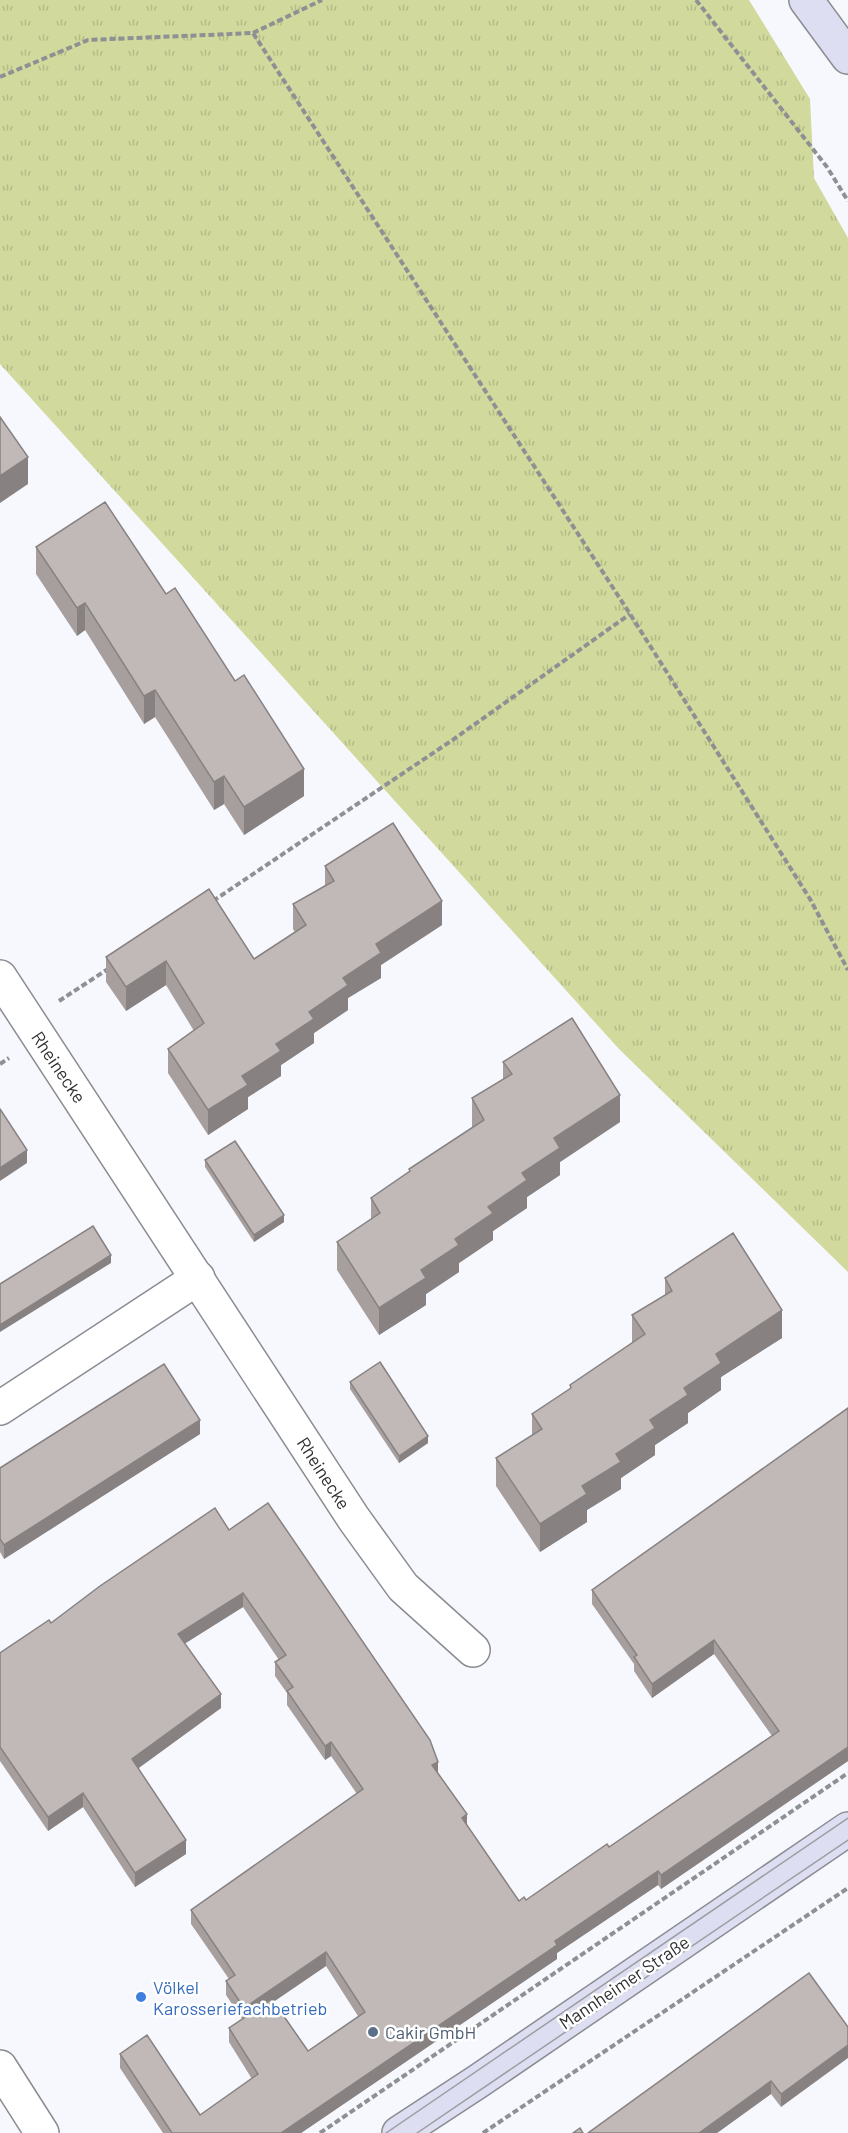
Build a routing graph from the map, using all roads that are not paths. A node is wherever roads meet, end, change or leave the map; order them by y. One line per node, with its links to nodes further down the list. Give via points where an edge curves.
1 (806, 0): 2 (street)
2 (848, 57)
3 (0, 977): 4 (street, Rheinecke)
4 (198, 1278): 5 (street); 6 (street, Rheinecke, via 354,1519 403,1587)
5 (0, 1408)
6 (473, 1650)
7 (848, 1829): 10 (street, Mannheimer Straße)
8 (0, 2067): 9 (street)
9 (42, 2133)
10 (399, 2133)

